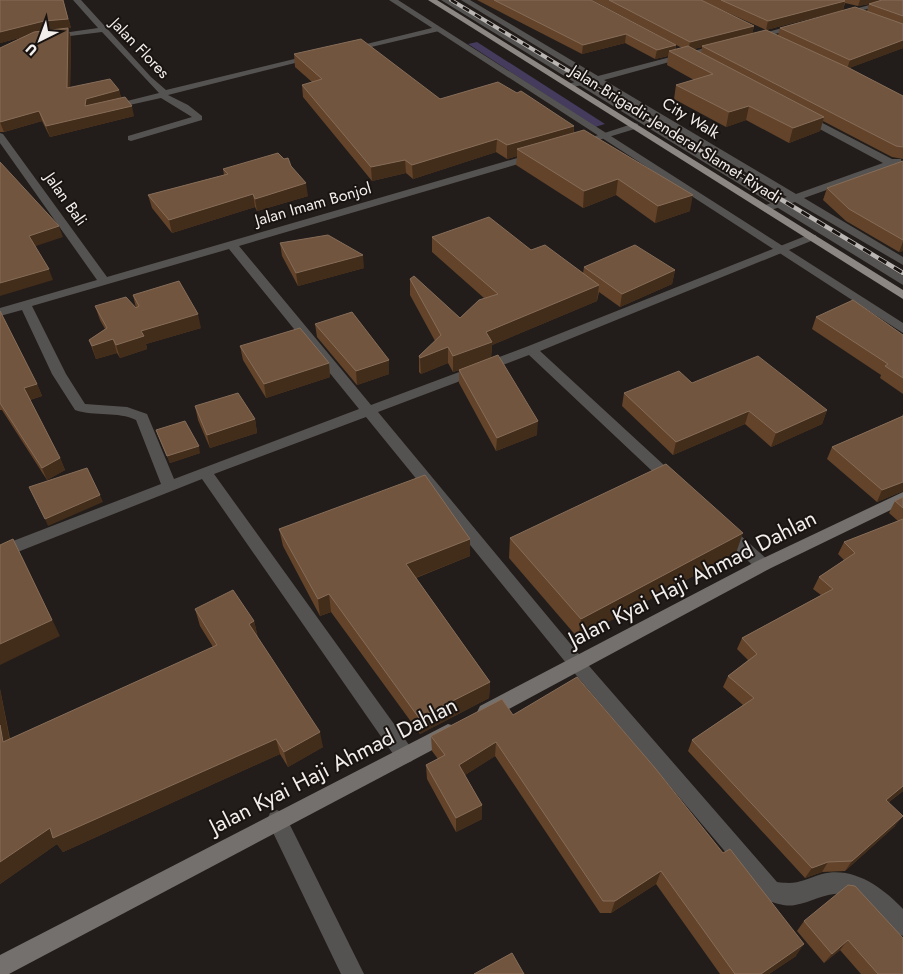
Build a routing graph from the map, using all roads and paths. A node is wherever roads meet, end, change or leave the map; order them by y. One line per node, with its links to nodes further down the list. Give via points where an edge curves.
1 (77, 0): 14 (street, Jalan Flores)
2 (393, 0): 13 (street)
3 (432, 0): 26 (main road, Jalan Brigadir Jenderal Slamet Riyadi)
4 (445, 0): 26 (street)
5 (465, 0): 25 (street, City Walk)
6 (898, 0): 8 (street)
7 (839, 3): 8 (street)
8 (853, 11): 9 (street); 10 (street)
9 (833, 16)
10 (868, 18)
11 (807, 23): 15 (street)
12 (747, 27): 15 (street)
13 (436, 29): 21 (street); 32 (street)
14 (102, 30): 16 (street); 27 (street, Jalan Flores)
15 (763, 34): 17 (street); 19 (street)
16 (40, 38)
17 (744, 39)
18 (734, 42): 23 (street)
19 (780, 43)
20 (670, 45): 23 (street)
21 (344, 50)
22 (326, 54): 27 (street)
23 (687, 54): 24 (street); 25 (street)
24 (704, 64)
25 (596, 79): 26 (street); 39 (street, City Walk)
26 (576, 85): 30 (main road, Jalan Brigadir Jenderal Slamet Riyadi); 40 (street)
27 (163, 94): 28 (street); 33 (street, Jalan Flores, via 199,118)
28 (101, 111)
29 (797, 113): 37 (street)
30 (635, 126): 32 (street); 41 (main road, Jalan Brigadir Jenderal Slamet Riyadi)
31 (0, 136): 46 (street, Jalan Bali)
32 (604, 136): 34 (street); 44 (street)
33 (131, 138)
34 (566, 147)
35 (547, 153): 43 (street, Jalan Imam Bonjol)
36 (903, 159): 37 (street)
37 (890, 163): 38 (street); 39 (street)
38 (903, 169)
39 (795, 198): 40 (street); 45 (street, City Walk)
40 (779, 204): 41 (street); 47 (street)
41 (767, 208): 42 (main road, Jalan Brigadir Jenderal Slamet Riyadi)
42 (812, 237): 44 (street); 48 (main road, Jalan Brigadir Jenderal Slamet Riyadi)
43 (231, 244): 46 (street, Jalan Imam Bonjol); 53 (street)
44 (780, 250): 51 (street); 52 (street)
45 (903, 262)
46 (104, 281): 49 (street, Jalan Imam Bonjol)
47 (903, 281)
48 (903, 295)
49 (25, 304): 50 (street, Jalan Imam Bonjol); 55 (street, via 59,374 80,407 93,411 129,411 142,417)
50 (0, 312)
51 (903, 329)
52 (531, 350): 53 (street); 56 (street)
53 (368, 411): 54 (street); 61 (street)
54 (205, 472): 55 (street); 62 (street)
55 (169, 486): 59 (street)
56 (686, 494)
57 (903, 498): 60 (main road, Jalan Kyai Haji Ahmad Dahlan)
58 (714, 520): 60 (street)
59 (0, 552)
60 (763, 565): 61 (main road, Jalan Kyai Haji Ahmad Dahlan)
61 (577, 664): 62 (main road, Jalan Kyai Haji Ahmad Dahlan); 64 (street, via 772,892 794,895 824,884 854,885 881,902)
62 (405, 755): 63 (main road, Jalan Kyai Haji Ahmad Dahlan)
63 (277, 820): 65 (main road, Jalan Kyai Haji Ahmad Dahlan); 66 (street)
64 (903, 925)
65 (0, 967)
66 (352, 974)

